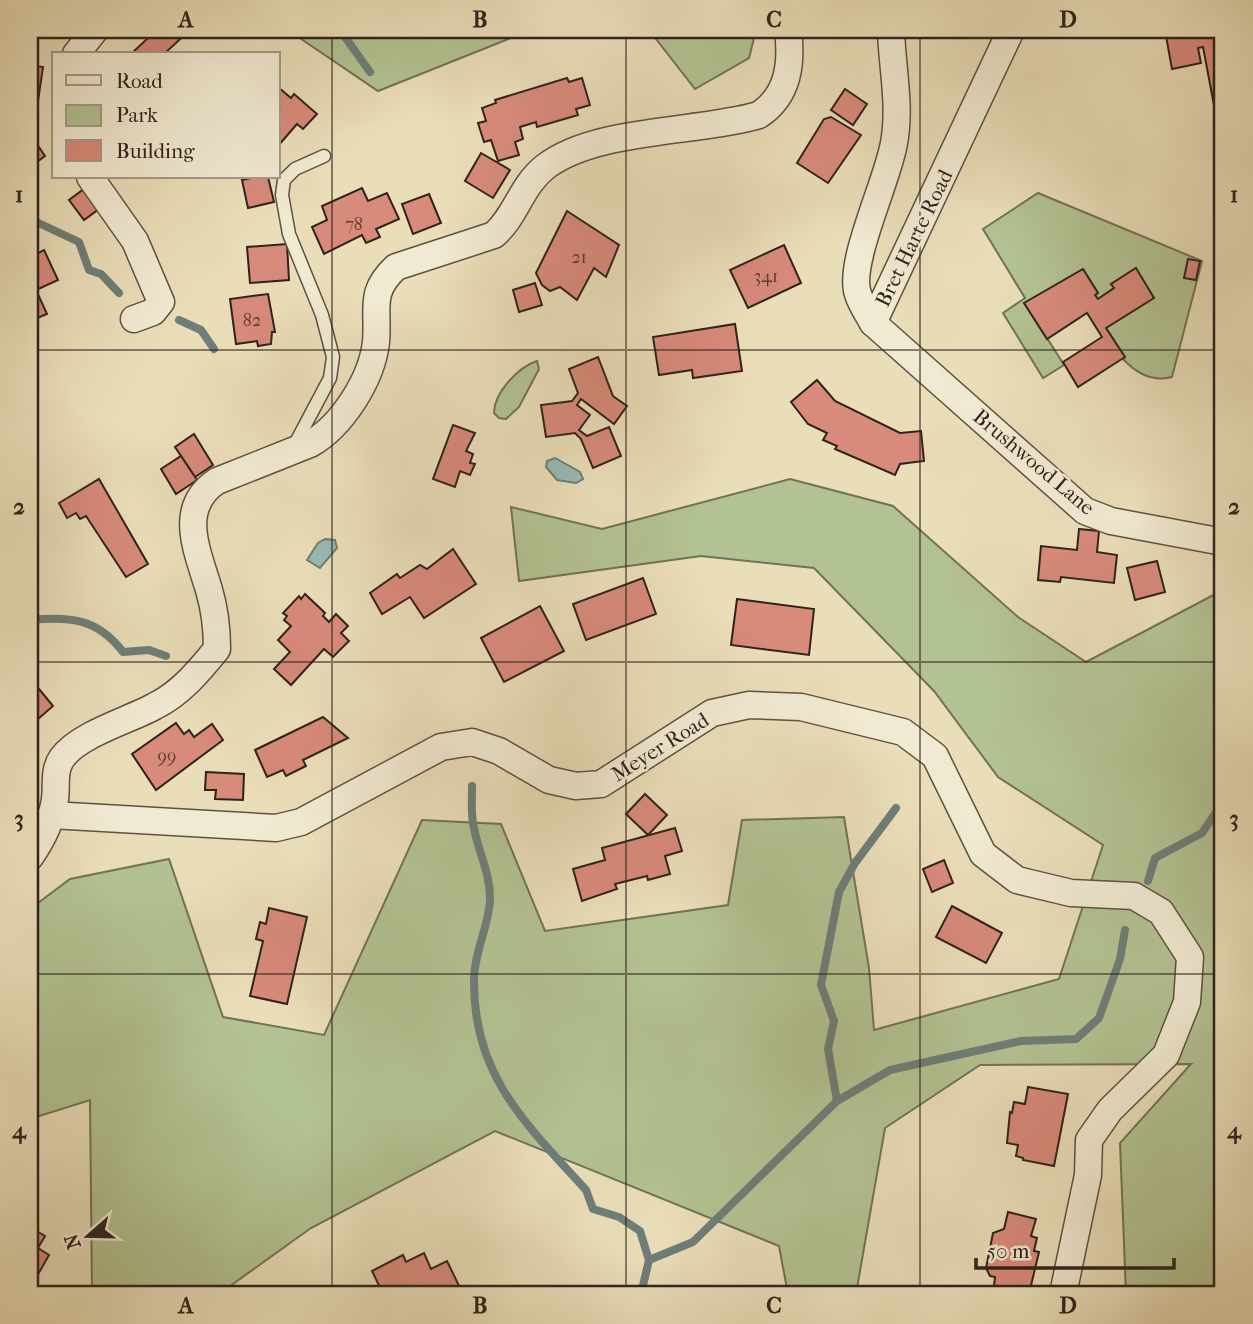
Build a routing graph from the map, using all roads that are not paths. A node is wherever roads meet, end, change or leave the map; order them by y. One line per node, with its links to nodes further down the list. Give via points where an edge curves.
1 (95, 30): 5 (street)
2 (788, 30): 10 (street, via 789,69 783,92 759,115 567,154 535,176 494,236 396,267 379,288 376,344 354,398 324,436)
3 (891, 30): 9 (street, Bret Harte Road, via 898,105 894,144 856,262 857,294)
4 (1011, 30): 9 (street, Bret Harte Road)
5 (78, 52)
6 (324, 156): 10 (lane, via 295,169 284,180 282,195 289,234 323,315 333,357 330,378)
7 (91, 178): 8 (street, via 135,241 161,302 153,312)
8 (134, 319)
9 (873, 323): 11 (street, Brushwood Lane, via 1085,511 1111,521)
10 (290, 452): 12 (street, via 204,489 193,518 193,537 217,622 218,649 190,682 158,705 98,733 63,756 57,767)
11 (1223, 542)
12 (51, 815): 13 (street); 14 (street, Meyer Road, via 275,828 301,822 441,747 472,742 499,751 549,780 601,785 712,713 749,705 802,707 902,732 935,756 983,853 991,860 1017,880 1040,886 1071,893 1134,896 1161,912 1190,957 1187,1002 1166,1055 1110,1110 1089,1140 1088,1175)
13 (30, 857)
14 (1063, 1294)

